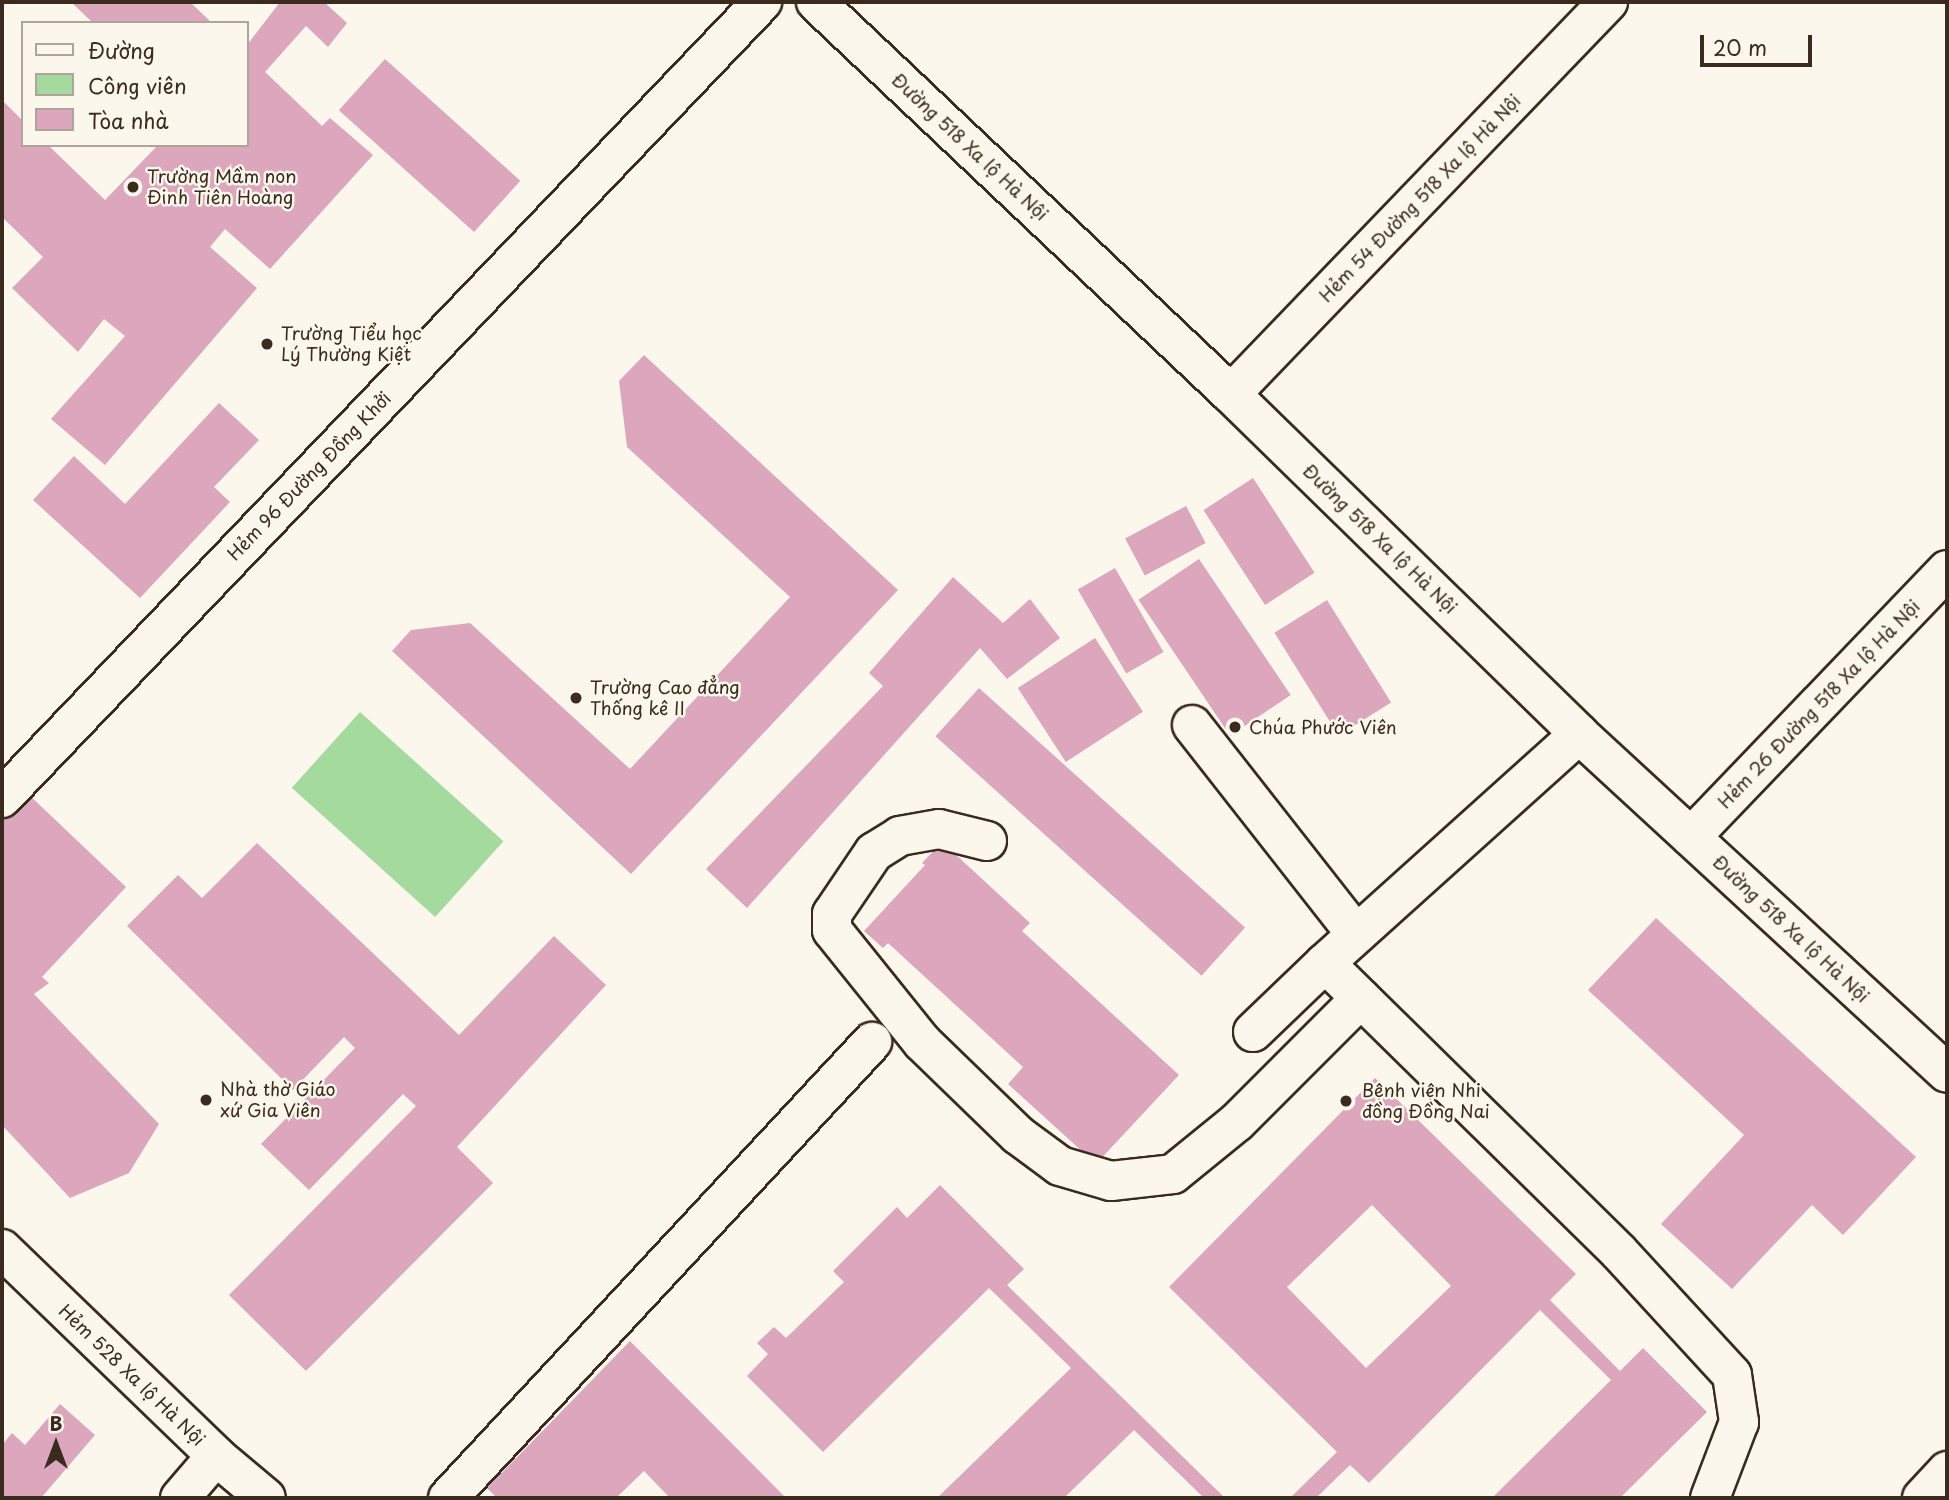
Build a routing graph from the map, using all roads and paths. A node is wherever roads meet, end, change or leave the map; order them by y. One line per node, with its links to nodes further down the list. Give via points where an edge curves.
1 (762, 2): 8 (street, Hẻm 96 Đường Đồng Khởi)
2 (816, 2): 4 (street, Đường 518 Xa lộ Hà Nội)
3 (1608, 2): 4 (street, Hẻm 54 Đường 518 Xa lộ Hà Nội)
4 (1231, 394): 7 (street, Đường 518 Xa lộ Hà Nội)
5 (1947, 570): 9 (street, Hẻm 26 Đường 518 Xa lộ Hà Nội)
6 (1192, 725): 11 (street)
7 (1579, 734): 9 (street, Đường 518 Xa lộ Hà Nội); 11 (street)
8 (2, 798)
9 (1691, 837): 16 (street, Đường 518 Xa lộ Hà Nội)
10 (987, 841): 13 (street, via 939,829 900,836 874,852 832,914 832,930 922,1042 1018,1135 1060,1167 1111,1181 1173,1174 1237,1122)
11 (1356, 934): 12 (street)
12 (1325, 963): 13 (street); 14 (street)
13 (1361, 998): 23 (street, via 1619,1251 1732,1375 1738,1422)
14 (1253, 1032)
15 (872, 1042): 22 (street)
16 (1947, 1073)
17 (2, 1249): 18 (street, Hẻm 528 Xa lộ Hà Nội)
18 (216, 1456): 20 (street); 21 (street, Hẻm 528 Xa lộ Hà Nội)
19 (1947, 1471): 24 (street)
20 (180, 1498)
21 (265, 1498)
22 (448, 1498)
23 (1710, 1498)
24 (1922, 1498)

